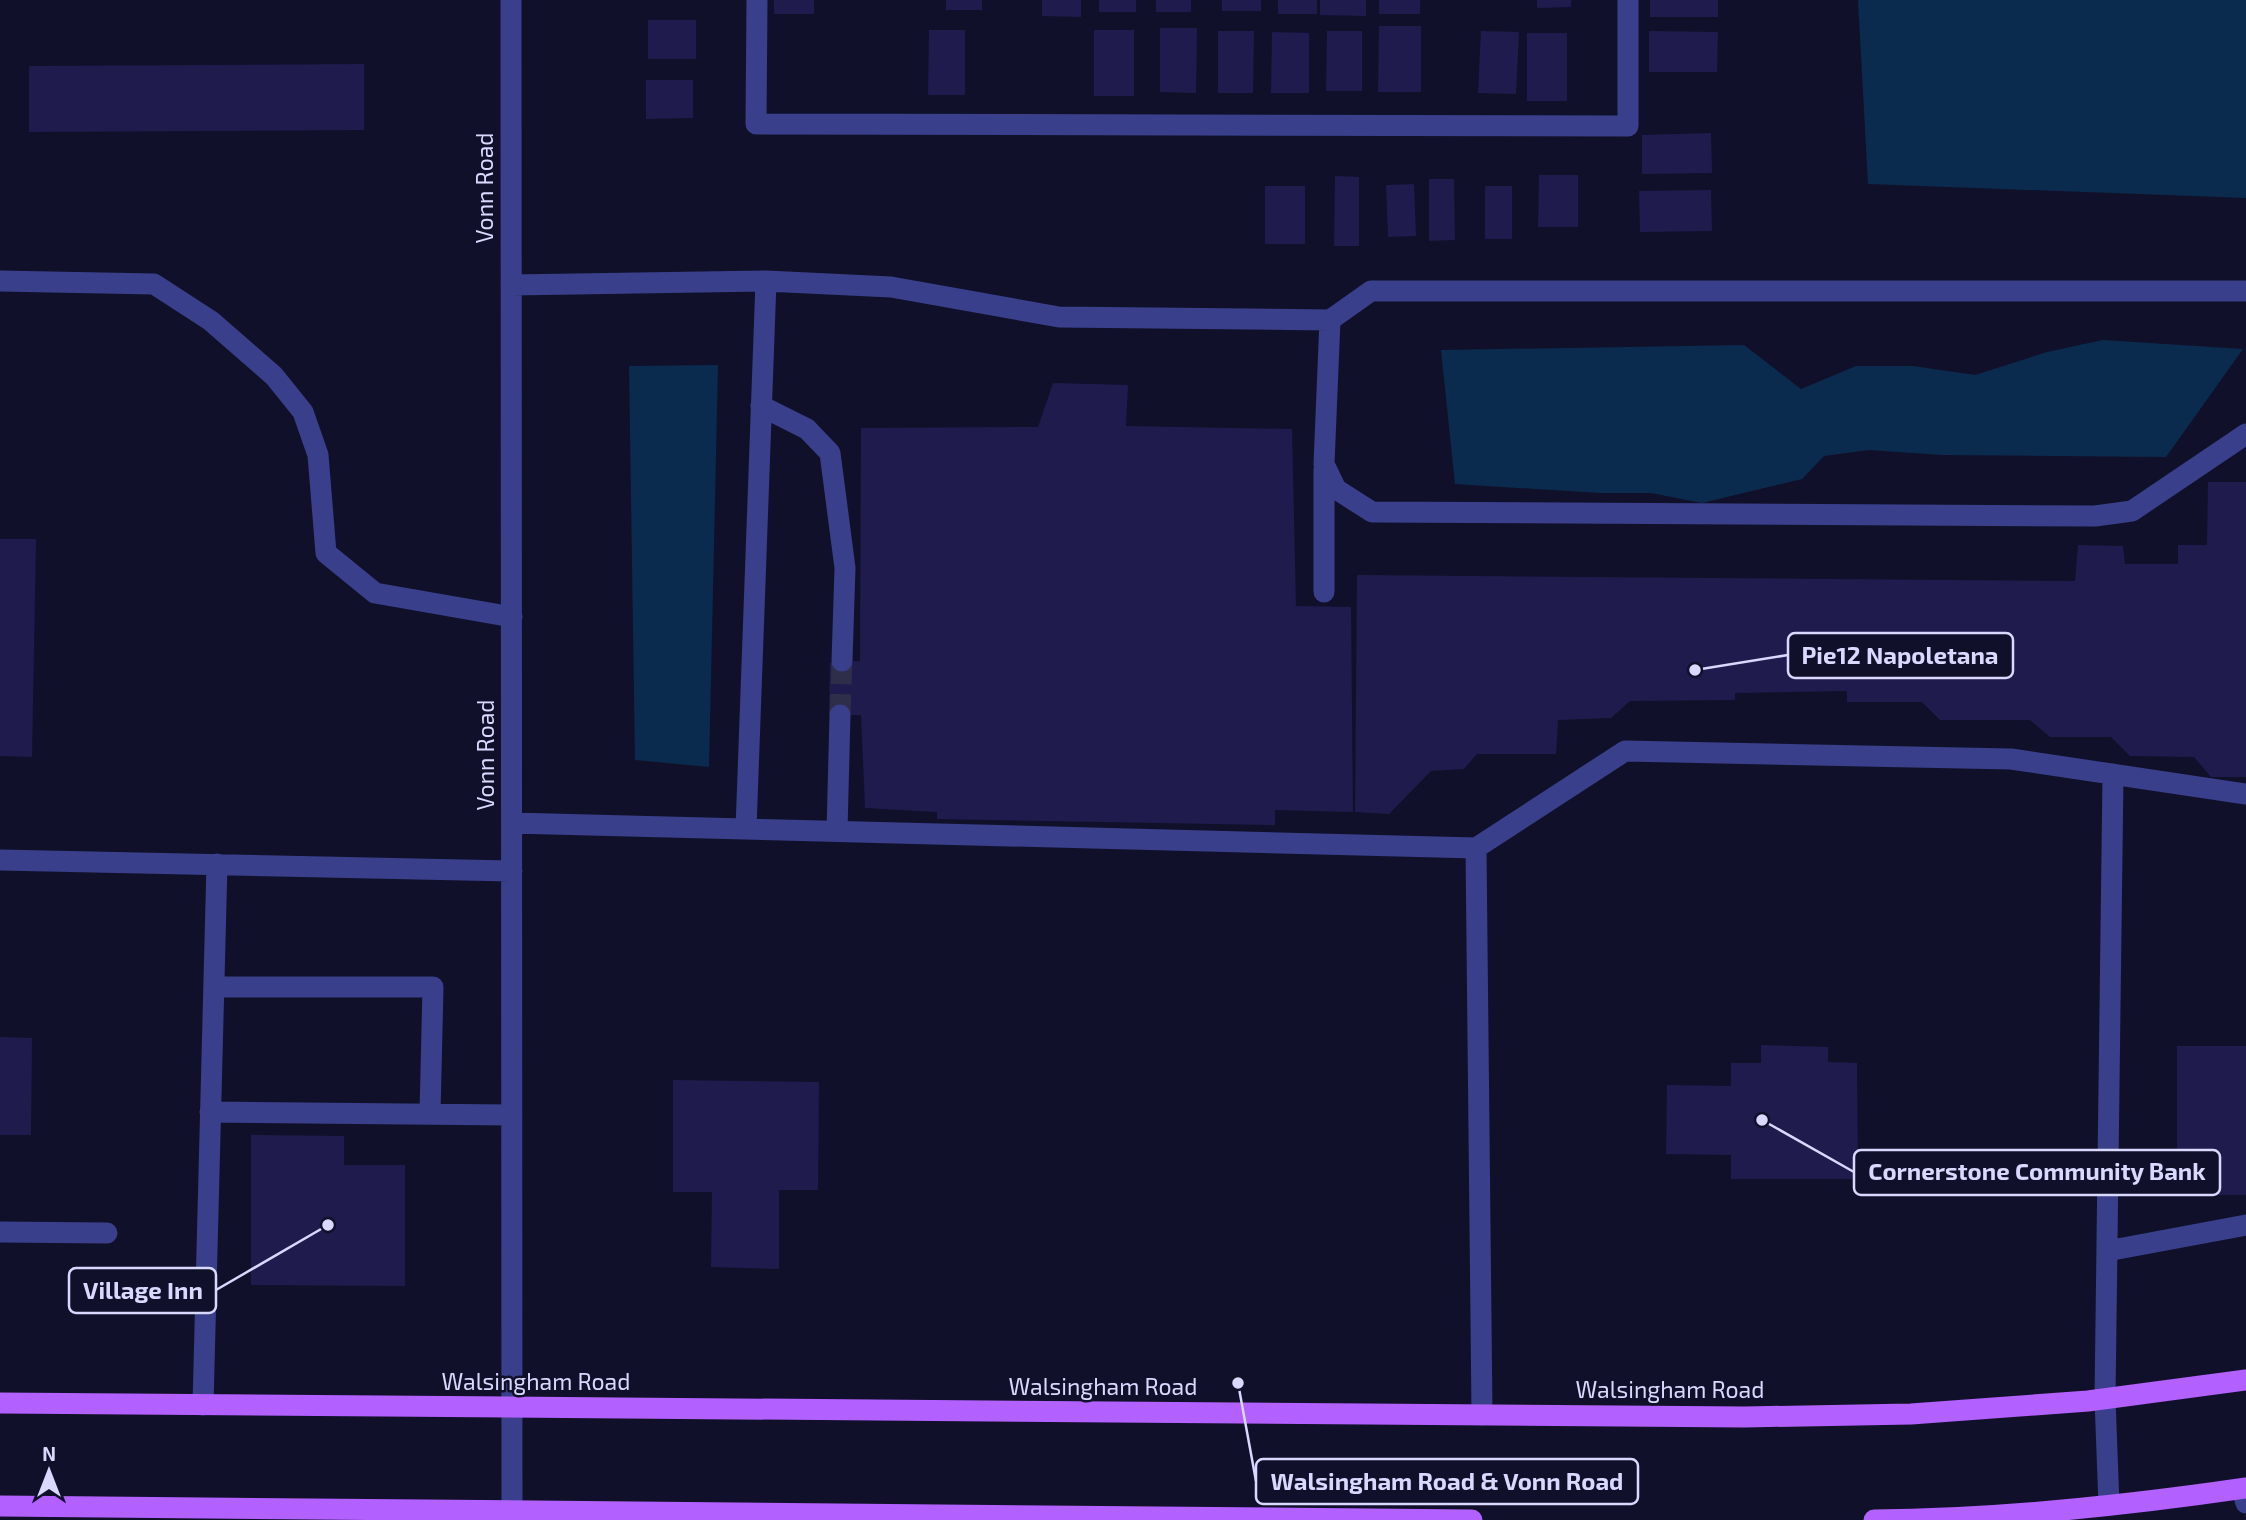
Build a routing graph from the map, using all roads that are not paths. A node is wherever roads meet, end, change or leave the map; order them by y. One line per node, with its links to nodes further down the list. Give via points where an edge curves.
1 (511, 0): 6 (street, Vonn Road)
2 (757, 0): 3 (street, via 756,124 1628,126)
3 (1628, 0)
4 (0, 281): 13 (street, via 153,284 200,314 274,376 303,412 318,454 326,553 375,593)
5 (766, 281): 6 (street); 8 (street, via 891,287 1059,317); 9 (street)
6 (511, 285): 13 (street, Vonn Road)
7 (2246, 291): 8 (street, via 1371,291)
8 (1330, 320): 11 (street)
9 (761, 406): 14 (street, via 807,429 830,453 845,568); 19 (street)
10 (2246, 434): 11 (street, via 2132,511 2095,516 1372,512 1336,489)
11 (1324, 464): 12 (street)
12 (1324, 592)
13 (512, 617): 18 (street, Vonn Road)
14 (842, 661)
15 (840, 715): 20 (street)
16 (2113, 774): 17 (street); 21 (street, via 2011,759 1625,751); 32 (street)
17 (2246, 794)
18 (512, 823): 19 (street); 24 (street, Vonn Road)
19 (746, 829): 20 (street)
20 (837, 831): 21 (street)
21 (1476, 848): 38 (street)
22 (0, 860): 23 (street)
23 (217, 864): 24 (street); 25 (street)
24 (512, 871): 28 (street, Vonn Road)
25 (214, 988): 26 (street); 27 (street, via 433,988)
26 (210, 1112): 27 (street); 36 (street)
27 (430, 1114): 28 (street)
28 (512, 1115): 37 (street, Vonn Road)
29 (2246, 1226): 32 (street)
30 (0, 1232): 31 (street)
31 (107, 1233)
32 (2107, 1251): 34 (street)
33 (2246, 1380): 34 (main road, Walsingham Road)
34 (2105, 1399): 38 (main road, Walsingham Road, via 1911,1414); 40 (street)
35 (0, 1403): 36 (main road, Walsingham Road)
36 (203, 1405): 37 (main road, Walsingham Road)
37 (513, 1408): 38 (main road, Walsingham Road); 43 (street, Vonn Road)
38 (1482, 1415)
39 (2245, 1493): 40 (main road)
40 (2109, 1505): 47 (main road)
41 (0, 1506): 42 (main road)
42 (262, 1514): 43 (main road)
43 (512, 1515): 44 (main road)
44 (846, 1517): 45 (main road)
45 (1022, 1518): 46 (main road)
46 (1321, 1519): 48 (main road)
47 (1959, 1519): 49 (main road)
48 (1472, 1520)
49 (1874, 1520)

